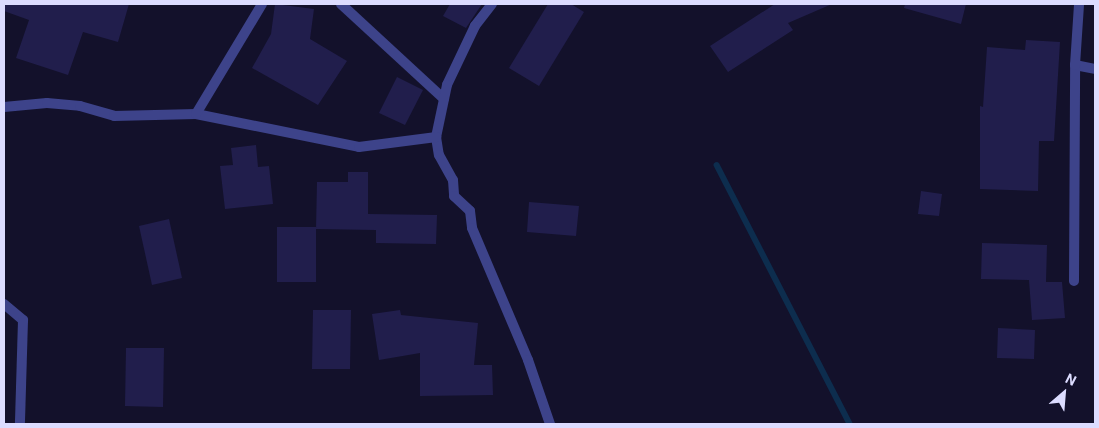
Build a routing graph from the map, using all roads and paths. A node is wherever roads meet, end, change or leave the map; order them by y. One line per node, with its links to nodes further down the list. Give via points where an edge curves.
1 (262, 4): 9 (street)
2 (341, 4): 7 (street)
3 (492, 4): 7 (street, via 471,33)
4 (1080, 4): 5 (street)
5 (1075, 65): 6 (street); 11 (street)
6 (1095, 69)
7 (444, 99): 10 (street)
8 (4, 107): 9 (street, via 47,103 80,106 114,116)
9 (196, 114): 10 (street, via 359,147)
10 (436, 138): 14 (street, via 439,155 453,180 454,196 470,211 472,228 528,360)
11 (1074, 281)
12 (4, 304): 13 (street, via 22,320)
13 (20, 424)
14 (550, 424)

